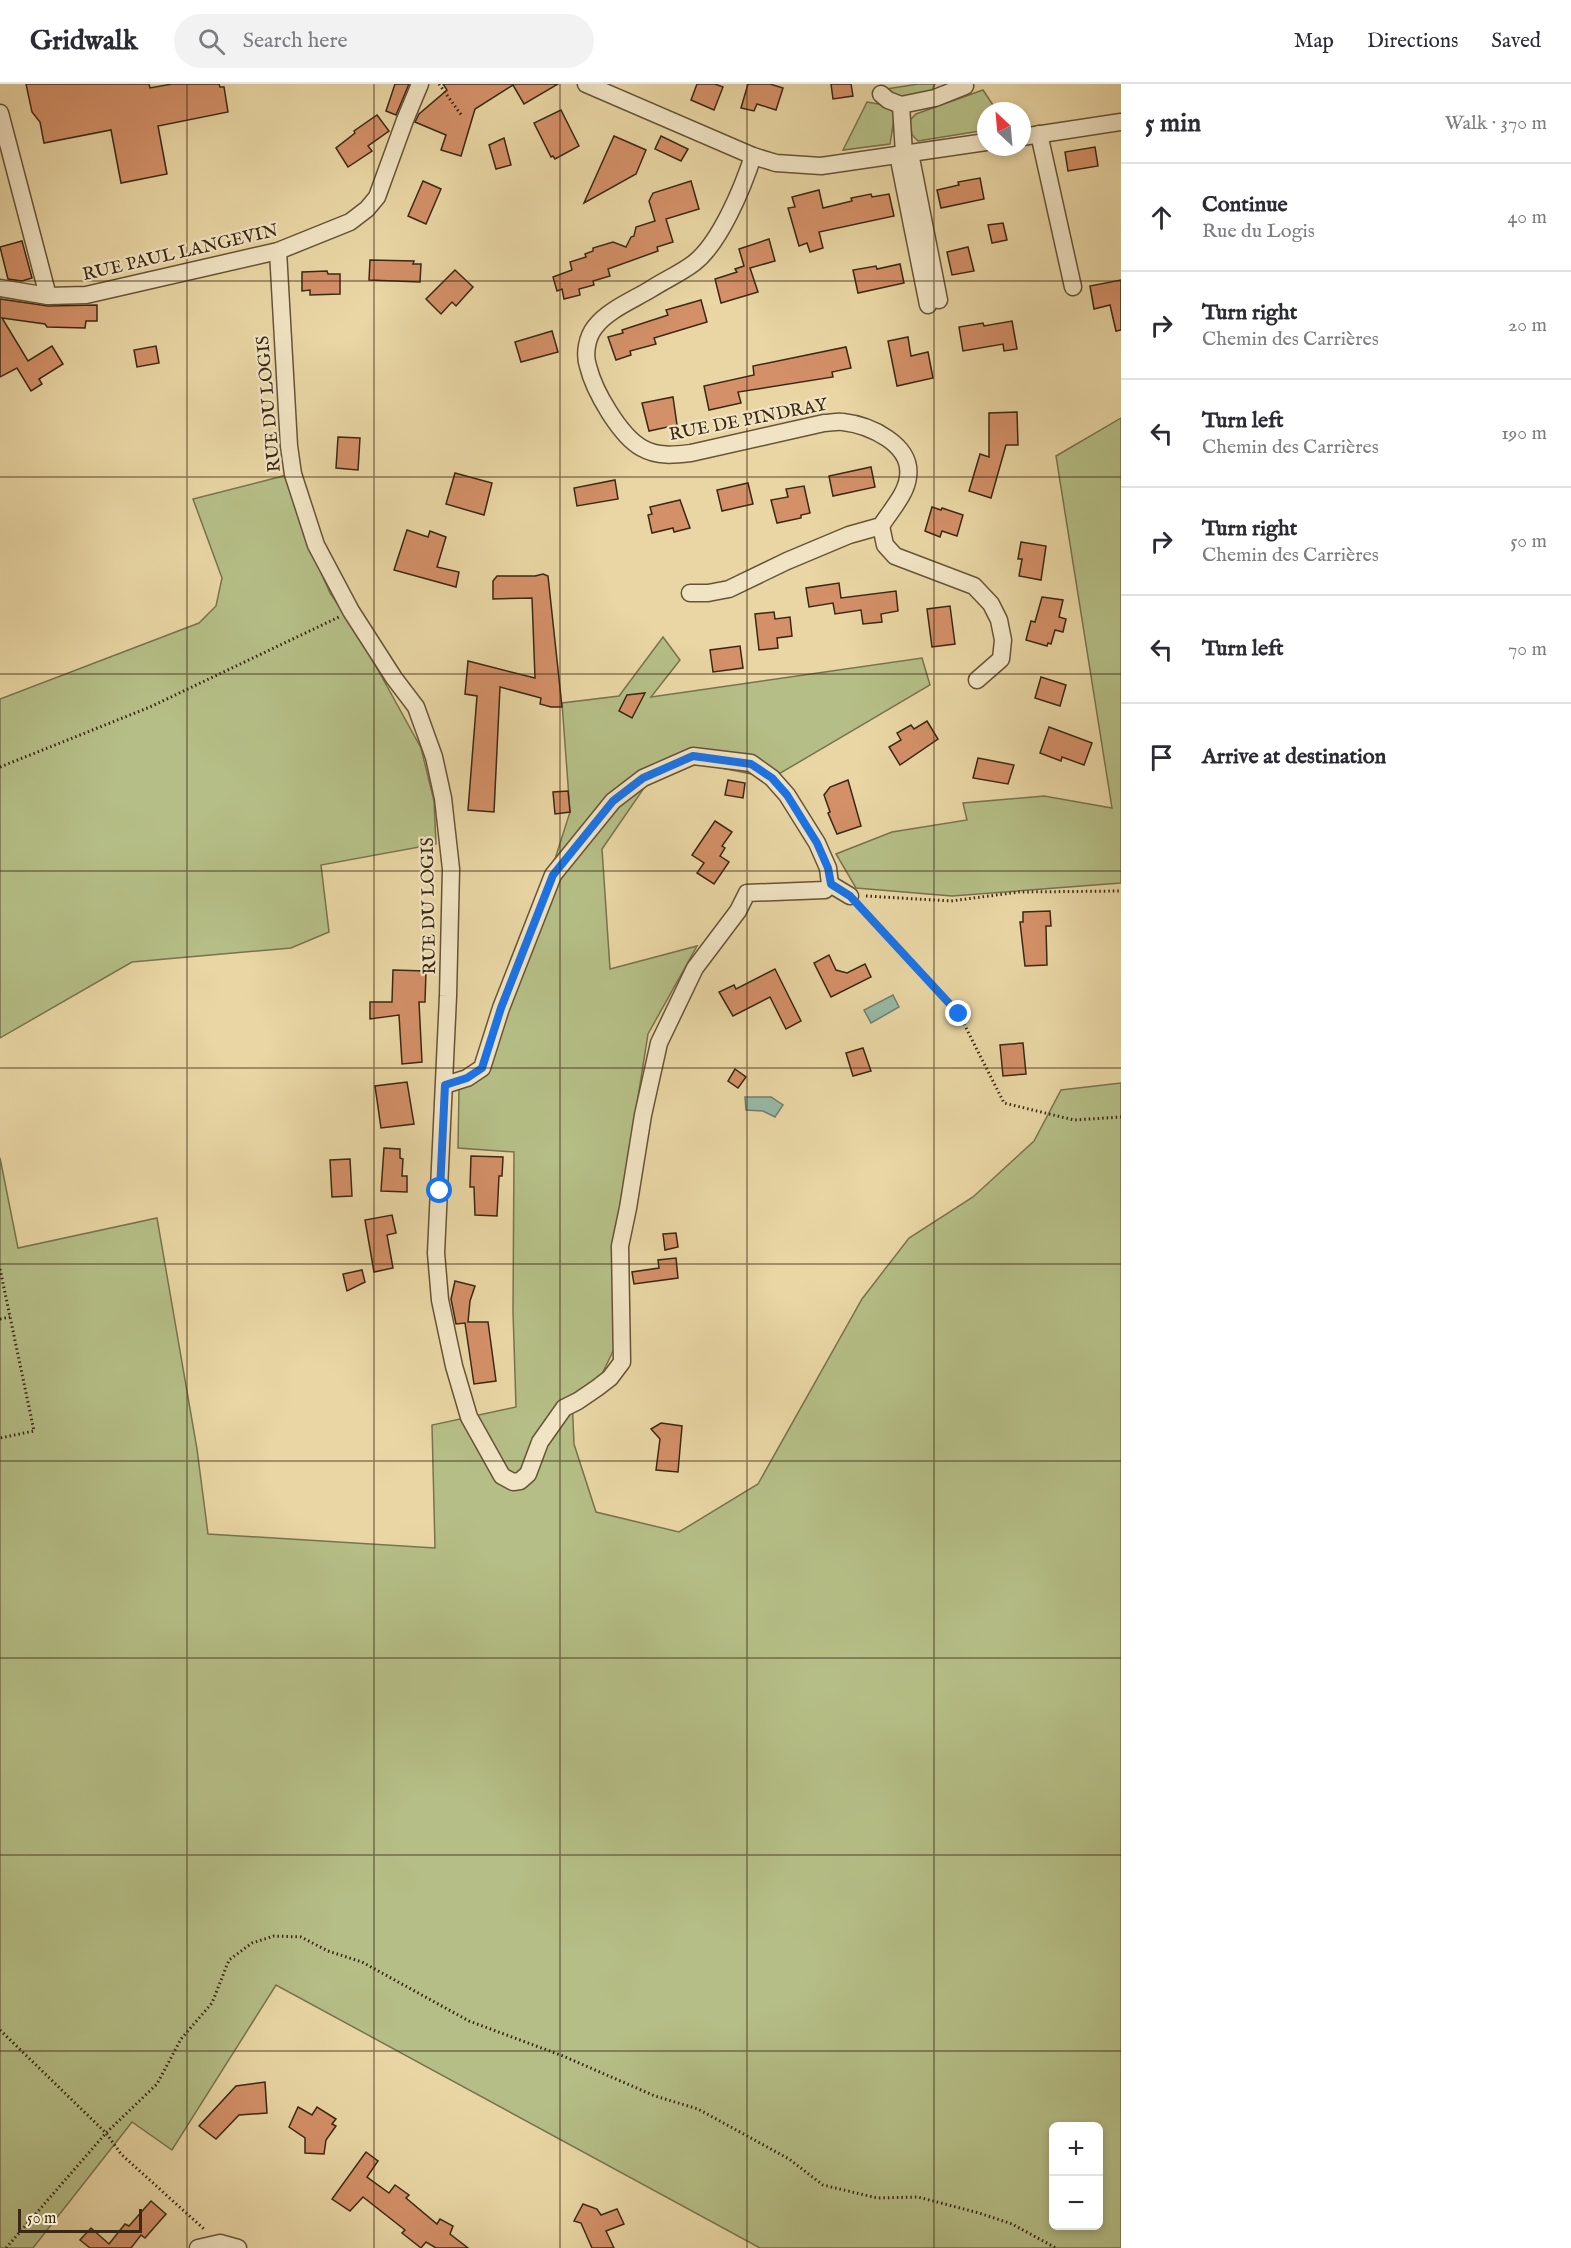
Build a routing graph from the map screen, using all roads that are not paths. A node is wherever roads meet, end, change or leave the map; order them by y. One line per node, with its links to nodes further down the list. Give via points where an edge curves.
1 (420, 84): 13 (street, RUE PAUL LANGEVIN, via 377,197 367,209 350,222)
2 (586, 84): 12 (street)
3 (965, 86): 5 (street)
4 (881, 94): 5 (street)
5 (901, 105): 11 (street)
6 (0, 113): 16 (street)
7 (1121, 123): 8 (street)
8 (1039, 134): 9 (street); 14 (street)
9 (1031, 135)
10 (977, 143): 11 (street)
11 (904, 154): 12 (street, via 821,166 776,163); 17 (street)
12 (753, 156): 18 (street, RUE DE PINDRAY, via 733,206 705,252 688,267 604,318 589,339 588,366 616,423 629,438 654,453 691,453 824,423 842,422 873,431 897,446 908,476 906,486)
13 (278, 251): 16 (street, RUE PAUL LANGEVIN, via 86,295); 23 (street, RUE DU LOGIS, via 293,474 316,545 351,612 416,707 434,757 443,798 451,869)
14 (1073, 287)
15 (0, 288): 16 (street, RUE PAUL LANGEVIN)
16 (48, 296)
17 (934, 302)
18 (880, 526): 19 (street, via 849,535 729,589); 20 (street, via 885,545 895,556 974,586 991,604 1003,640 1001,659)
19 (690, 593)
20 (977, 680)
21 (831, 884): 22 (street); 23 (street, via 817,843 787,795 772,778 751,764 693,756 643,778 613,801 553,875 482,1068); 23 (street, RUE DU LOGIS, via 825,890 747,893 738,912 695,968 659,1043 643,1115 620,1246 622,1362 610,1378 564,1408 540,1442 528,1474 520,1481 502,1476 469,1418 445,1328 436,1253)
22 (850, 896)
23 (445, 1085)
24 (198, 2248): 25 (street, via 220,2243)
25 (238, 2248)

